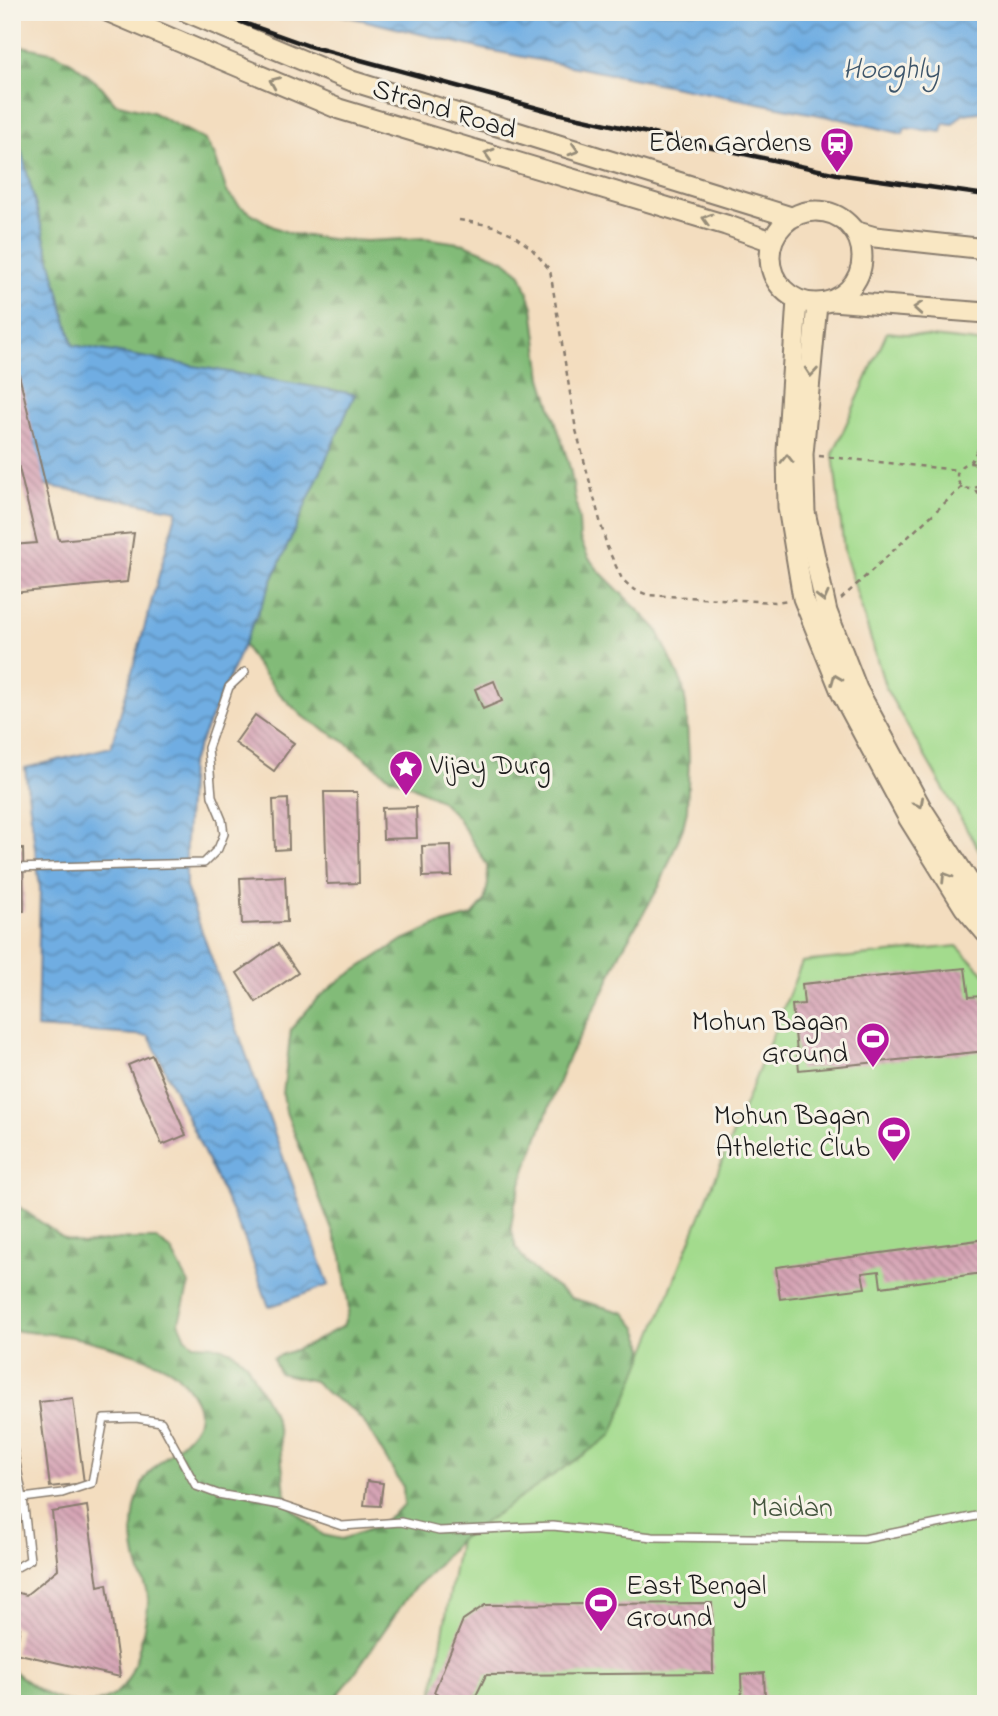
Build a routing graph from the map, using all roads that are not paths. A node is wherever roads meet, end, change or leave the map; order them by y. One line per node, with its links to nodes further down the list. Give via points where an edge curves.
1 (108, 12): 4 (main road, Strand Road, one-way to 1)
2 (187, 12): 3 (main road, Strand Road)
3 (352, 81): 4 (main road); 5 (main road, Strand Road, one-way to 5)
4 (339, 109): 7 (main road, Strand Road, one-way to 4)
5 (791, 217): 6 (main road, via 814,210 837,215); 7 (main road)
6 (854, 231): 8 (main road); 10 (main road, via 860,244 860,272 844,294)
7 (771, 241): 9 (main road, via 771,269 781,287)
8 (986, 249)
9 (797, 300): 10 (main road); 15 (main road, one-way to 9, via 964,907 909,819 842,694 803,598 788,507)
10 (824, 302): 11 (main road, one-way to 10); 14 (main road, one-way to 14, via 803,454 805,512 827,612 857,689 922,809)
11 (986, 313)
12 (245, 672): 13 (lane, via 229,687 208,748 212,796 224,834 218,849 204,863)
13 (12, 869)
14 (986, 908)
15 (986, 933)
16 (12, 1443): 17 (lane)
17 (23, 1498): 18 (lane, via 92,1483 104,1419 136,1418 161,1422 195,1486 280,1505 342,1526 401,1522 439,1531 553,1525 653,1537 864,1539); 19 (lane, via 30,1560)
18 (986, 1514)
19 (12, 1570)

